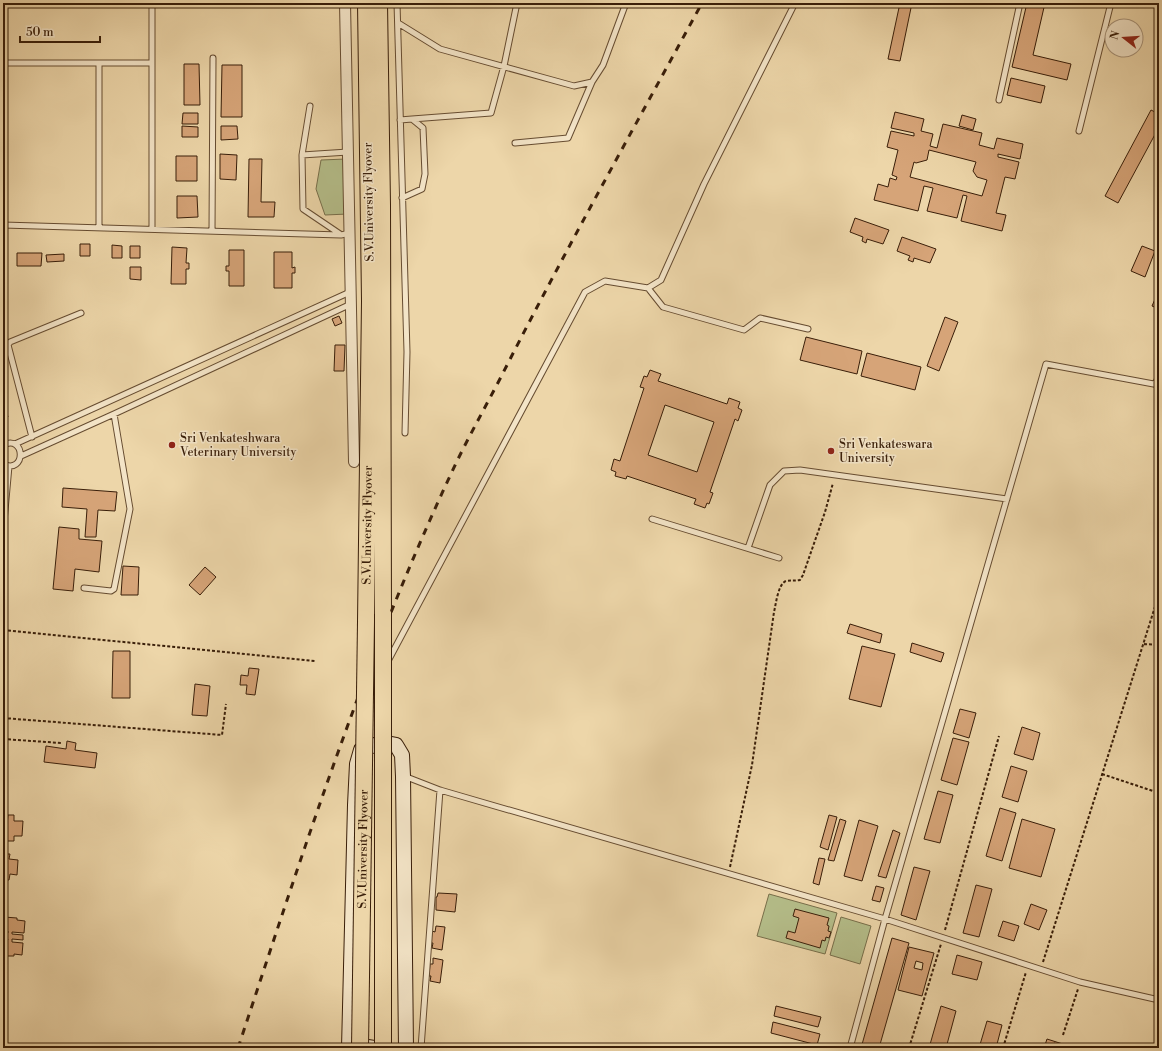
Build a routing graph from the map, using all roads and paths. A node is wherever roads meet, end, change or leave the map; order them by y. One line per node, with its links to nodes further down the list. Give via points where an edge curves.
1 (152, 3): 14 (lane)
2 (344, 3): 24 (street)
3 (366, 3): 80 (main road, S.V.University Flyover, bridge, via 370,301)
4 (379, 3): 82 (main road, S.V.University Flyover, bridge, via 382,205)
5 (397, 3): 11 (lane)
6 (518, 3): 16 (lane)
7 (626, 3): 17 (lane, via 602,65)
8 (796, 3): 32 (lane, via 704,184 661,280)
9 (1020, 3): 18 (lane)
10 (1111, 3): 22 (lane)
11 (398, 22): 16 (lane, via 440,49); 21 (lane)
12 (213, 58): 30 (lane)
13 (99, 63): 14 (lane); 15 (lane); 28 (lane)
14 (152, 63): 29 (lane)
15 (3, 64)
16 (504, 66): 17 (lane, via 574,86); 20 (lane, via 491,112)
17 (592, 82): 23 (lane, via 568,138)
18 (999, 100)
19 (310, 106): 25 (lane)
20 (412, 119): 21 (lane); 26 (lane, via 422,128 425,174 422,189)
21 (400, 120): 26 (lane)
22 (1079, 131)
23 (515, 143)
24 (348, 152): 25 (lane); 31 (street)
25 (302, 155): 31 (lane, via 303,210)
26 (402, 198): 40 (lane, via 407,352)
27 (3, 225): 28 (lane)
28 (99, 228): 29 (lane)
29 (152, 229): 30 (lane)
30 (212, 231): 31 (lane)
31 (346, 234): 33 (street)
32 (648, 288): 36 (lane, via 663,307 744,330 760,318); 60 (lane, via 605,281 585,292)
33 (350, 292): 34 (street); 41 (lane)
34 (351, 304): 39 (lane); 45 (street)
35 (81, 312): 41 (lane, via 8,345)
36 (808, 329)
37 (1159, 376): 38 (lane)
38 (1157, 384): 49 (lane, via 1046,364)
39 (114, 414): 44 (lane); 54 (lane, via 130,511 114,589 111,591)
40 (405, 433)
41 (32, 437): 42 (lane)
42 (15, 444): 43 (lane); 44 (lane)
43 (3, 445)
44 (21, 456): 47 (lane, via 16,463)
45 (354, 462)
46 (3, 464): 47 (lane)
47 (9, 466): 51 (lane)
48 (835, 475): 49 (lane); 52 (lane, via 800,470 784,471 770,485); 72 (path, via 803,575 800,580 782,584 779,590 752,765)
49 (1007, 500): 73 (lane)
50 (652, 519): 52 (lane)
51 (3, 533)
52 (748, 548): 53 (lane)
53 (779, 558)
54 (84, 588)
55 (1159, 594): 57 (path)
56 (3, 630): 59 (path)
57 (1144, 644): 58 (path); 68 (path)
58 (1159, 645)
59 (315, 661)
60 (375, 686)
61 (372, 692): 67 (lane, via 364,706)
62 (226, 704): 63 (path, via 222,735)
63 (3, 718)
64 (999, 736): 74 (path)
65 (3, 739): 66 (path)
66 (61, 743)
67 (361, 750): 69 (street, via 374,744 396,745 402,755); 80 (street, via 357,764 355,805)
68 (1102, 774): 71 (path); 76 (path)
69 (403, 776): 70 (lane); 83 (street)
70 (440, 790): 72 (lane); 84 (lane)
71 (1159, 793)
72 (729, 874): 73 (lane)
73 (884, 919): 74 (lane); 85 (lane)
74 (942, 937): 75 (lane); 86 (path)
75 (1028, 965): 76 (lane); 87 (path)
76 (1041, 969): 77 (lane)
77 (1080, 982): 78 (lane); 79 (path)
78 (1159, 1000)
79 (1063, 1035)
80 (352, 1047): 81 (street)
81 (374, 1048)
82 (383, 1048)
83 (406, 1048)
84 (422, 1048)
85 (850, 1048)
86 (909, 1048)
87 (1003, 1048)

